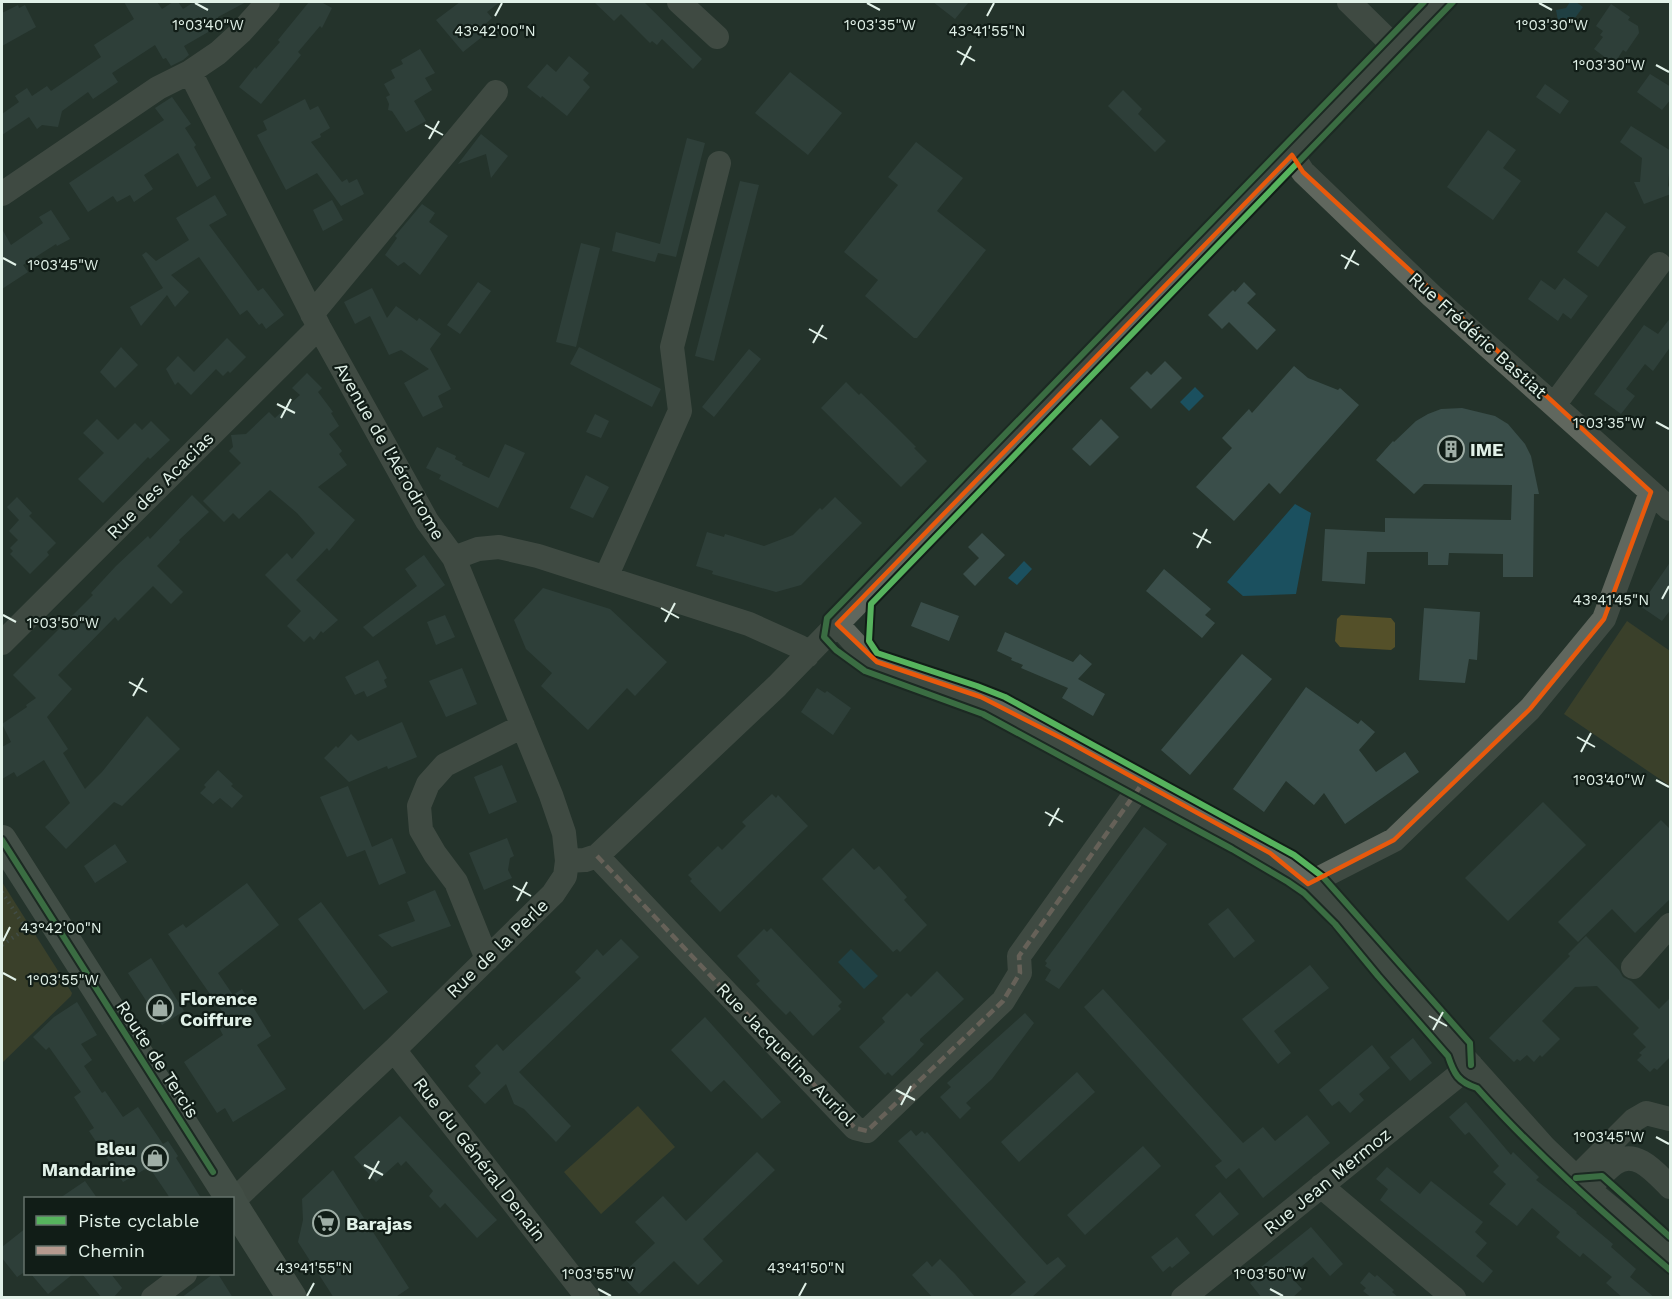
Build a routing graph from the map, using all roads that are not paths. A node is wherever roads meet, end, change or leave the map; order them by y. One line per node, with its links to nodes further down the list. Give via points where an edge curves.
1 (268, 2): 7 (street, via 218,53)
2 (679, 2): 5 (street)
3 (1350, 2): 6 (street)
4 (1442, 2): 6 (street)
5 (717, 37)
6 (1396, 48): 9 (street)
7 (190, 72): 11 (street, via 158,88); 13 (street, Avenue de l'Aérodrome)
8 (496, 92): 13 (street, Rue des Acacias)
9 (1292, 155): 14 (street, Rue Frédéric Bastiat, via 1303,172 1354,222); 19 (street)
10 (719, 163): 18 (street, via 672,347 680,411)
11 (2, 194)
12 (1659, 264): 14 (street)
13 (315, 321): 17 (street, Avenue de l'Aérodrome, via 427,521); 20 (street, Rue des Acacias)
14 (1554, 405): 15 (street, Rue Frédéric Bastiat)
15 (1652, 492): 16 (street, Rue Frédéric Bastiat); 27 (street, via 1604,619 1530,709 1394,840)
16 (1671, 509)
17 (454, 558): 18 (street, Avenue de l'Aérodrome, via 478,549 499,547); 22 (street, Rue de la Perle)
18 (606, 577): 21 (street, Avenue de l'Aérodrome, via 749,624 800,648)
19 (837, 624): 21 (street); 23 (street, via 877,662 981,697)
20 (2, 643)
21 (807, 656): 25 (street)
22 (523, 726): 26 (street, Rue de la Perle, via 564,833); 29 (street, via 445,765 428,784 419,806 421,830 456,882)
23 (1142, 784): 25 (street, Rue Jacqueline Auriol, via 1019,957 1020,973 1003,1001 867,1131 855,1128); 27 (street, via 1270,853)
24 (2, 840): 37 (main road, Route de Tercis, via 37,922)
25 (597, 856): 26 (street)
26 (567, 861): 29 (street, Rue de la Perle, via 564,876 553,894)
27 (1308, 884): 32 (street)
28 (1671, 925): 30 (street)
29 (487, 959): 31 (street, Rue de la Perle)
30 (1633, 967)
31 (394, 1050): 38 (street, Rue de la Perle); 43 (street, Rue du Général Denain)
32 (1472, 1065): 34 (street, via 1545,1148); 35 (street, Rue Jean Mermoz)
33 (1671, 1119): 34 (street, via 1646,1113 1634,1120)
34 (1582, 1183): 36 (street, via 1624,1159 1638,1160 1651,1167); 39 (street)
35 (1321, 1186): 44 (street, Rue Jean Mermoz); 45 (street)
36 (1671, 1187)
37 (224, 1197)
38 (235, 1213): 42 (main road, Route de Tercis)
39 (1671, 1257)
40 (184, 1275): 41 (street)
41 (153, 1298)
42 (292, 1298)
43 (588, 1298)
44 (1183, 1298)
45 (1454, 1298)

